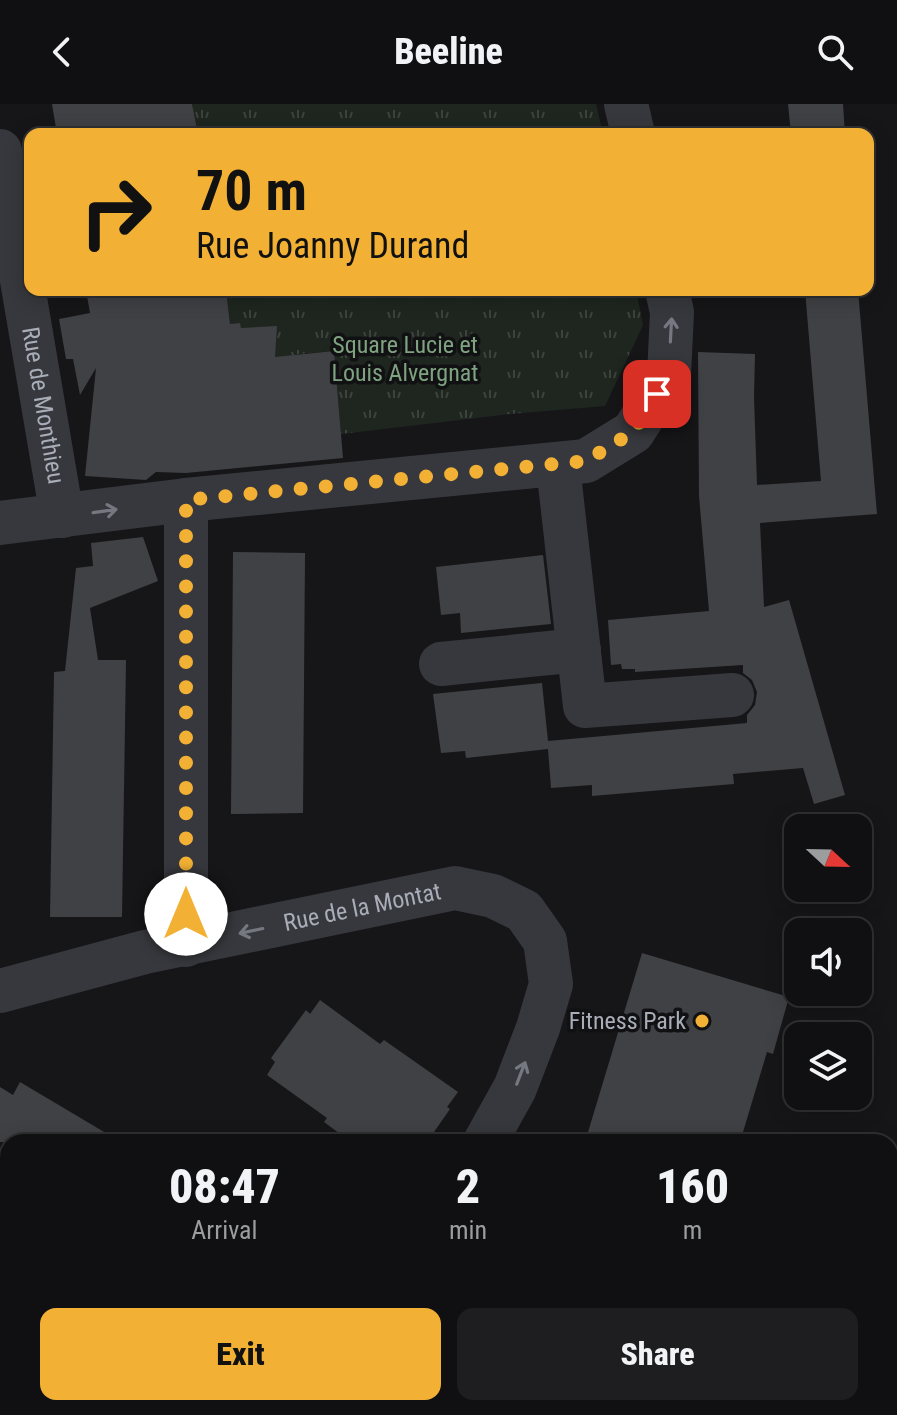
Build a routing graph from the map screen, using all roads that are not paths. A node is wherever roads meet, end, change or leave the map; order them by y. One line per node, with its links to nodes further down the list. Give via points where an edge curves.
1 (626, 104): 2 (street)
2 (632, 128)
3 (0, 151): 4 (street, Rue de Monthieu)
4 (24, 292)
5 (25, 296): 9 (street, Rue de Monthieu)
6 (668, 296): 7 (street, one-way to 6, via 586,461 633,432 669,375)
7 (558, 466): 8 (street); 11 (street)
8 (186, 500): 9 (street, one-way to 8); 14 (street)
9 (62, 516): 10 (street)
10 (0, 523)
11 (579, 650): 12 (street); 13 (street, via 585,706)
12 (441, 664)
13 (732, 695)
14 (186, 945): 15 (street, Rue de la Montat); 16 (street, Rue de la Montat, one-way to 14, via 515,1088 551,984 545,941 524,911 493,896 455,888)
15 (0, 991)
16 (489, 1134)

